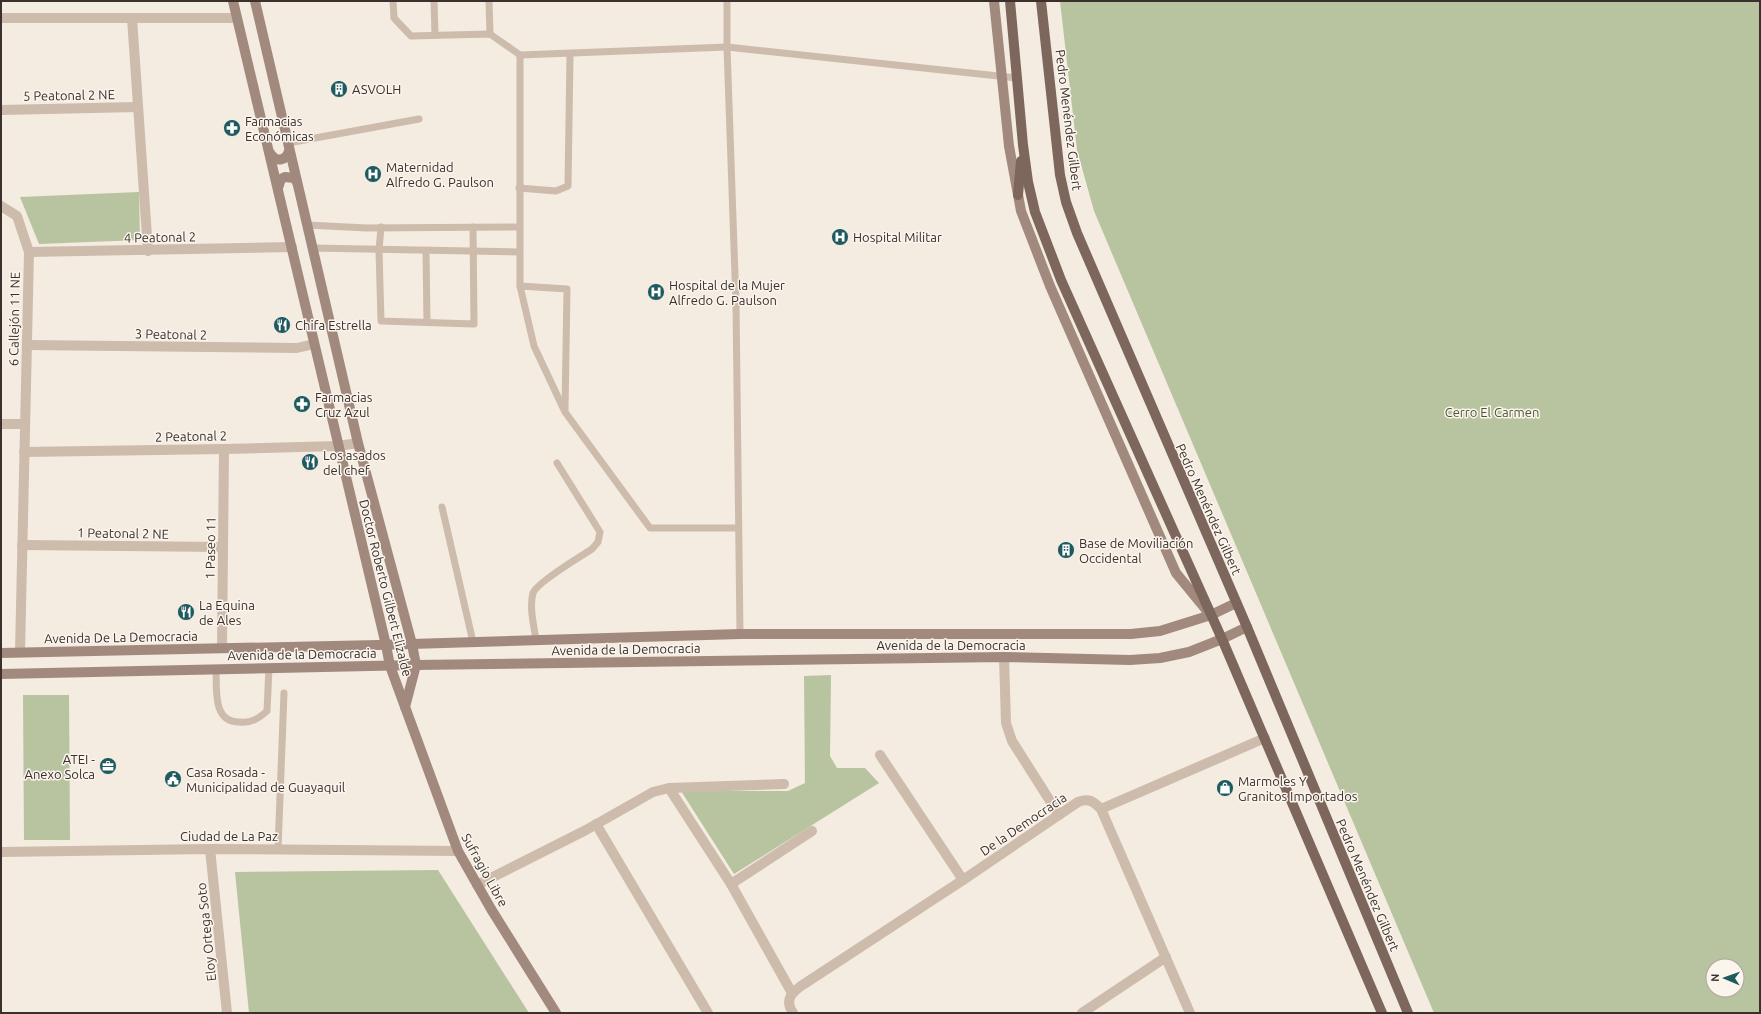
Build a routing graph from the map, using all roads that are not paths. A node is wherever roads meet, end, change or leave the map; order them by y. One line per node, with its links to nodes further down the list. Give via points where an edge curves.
1 (233, 1): 12 (street, Doctor Roberto Gilbert Elizalde)
2 (255, 1): 24 (street, Doctor Roberto Gilbert Elizalde)
3 (393, 1): 14 (lane, via 394,18 412,36)
4 (434, 1): 14 (lane)
5 (489, 1): 13 (lane)
6 (727, 1): 15 (lane)
7 (994, 1): 18 (street)
8 (1010, 1): 19 (main road)
9 (1041, 1): 59 (main road, Pedro Menéndez Gilbert, via 1060,175 1066,202)
10 (1, 18): 11 (street)
11 (132, 18): 12 (street); 20 (street)
12 (237, 18): 25 (street, Doctor Roberto Gilbert Elizalde)
13 (490, 34): 14 (lane); 17 (lane)
14 (435, 35)
15 (727, 47): 16 (lane); 18 (lane); 56 (lane, via 736,304)
16 (570, 54): 17 (lane); 28 (lane, via 568,186 556,191)
17 (520, 55): 28 (lane)
18 (1002, 76): 19 (lane); 29 (street, via 1009,146)
19 (1016, 78): 23 (main road)
20 (138, 107): 21 (street, 5 Peatonal 2 NE); 38 (street)
21 (1, 110)
22 (419, 119): 24 (lane)
23 (1023, 145): 29 (main road); 60 (main road, via 1034,205 1046,245)
24 (289, 147): 25 (street, via 288,156 283,159 273,158); 26 (street, Doctor Roberto Gilbert Elizalde)
25 (270, 153): 27 (street, Doctor Roberto Gilbert Elizalde)
26 (297, 182): 27 (street, via 294,178 285,177 281,179); 31 (street, Doctor Roberto Gilbert Elizalde)
27 (278, 188): 35 (street, Doctor Roberto Gilbert Elizalde)
28 (520, 188): 34 (lane)
29 (1018, 195): 60 (street, via 1034,249 1176,574)
30 (1, 206): 41 (street, 6 Callejón 11 NE, via 18,216)
31 (307, 225): 32 (lane); 36 (street, Doctor Roberto Gilbert Elizalde)
32 (381, 227): 33 (lane); 37 (lane)
33 (473, 227): 34 (lane); 40 (lane)
34 (520, 227): 42 (lane)
35 (292, 247): 38 (street, 4 Peatonal 2); 45 (street, Doctor Roberto Gilbert Elizalde)
36 (312, 248): 37 (lane); 50 (street, Doctor Roberto Gilbert Elizalde)
37 (379, 250): 39 (lane); 44 (lane, via 381,321)
38 (148, 251): 41 (street, 4 Peatonal 2)
39 (426, 251): 40 (lane); 44 (lane)
40 (473, 251): 42 (lane); 44 (lane, via 474,324)
41 (29, 252): 46 (street, 6 Callejón 11 NE)
42 (519, 252): 43 (lane)
43 (520, 286): 47 (lane, via 534,346); 47 (lane, via 567,289)
44 (426, 322)
45 (314, 344): 46 (street, 3 Peatonal 2, via 297,348); 51 (street, Doctor Roberto Gilbert Elizalde)
46 (27, 346): 49 (street, 6 Callejón 11 NE)
47 (565, 412): 56 (lane, via 650,528)
48 (1, 424): 49 (street)
49 (25, 424): 53 (street, 6 Callejón 11 NE)
50 (358, 443): 51 (street, 2 Peatonal 2); 66 (street, Doctor Roberto Gilbert Elizalde)
51 (338, 446): 52 (street, 2 Peatonal 2); 67 (street, Doctor Roberto Gilbert Elizalde)
52 (224, 449): 53 (street, 2 Peatonal 2); 58 (street, 1 Paseo 11)
53 (24, 452): 57 (street, 6 Callejón 11 NE)
54 (557, 463): 64 (lane, via 600,532 598,542 592,548 543,582 533,592 532,611)
55 (442, 507): 65 (lane)
56 (737, 528): 62 (lane)
57 (22, 545): 58 (street, 1 Peatonal 2 NE); 69 (street, 6 Callejón 11 NE)
58 (223, 547): 68 (street, 1 Paseo 11)
59 (1236, 604): 60 (street, Avenida de la Democracia); 61 (main road, Pedro Menéndez Gilbert)
60 (1211, 615): 62 (street, Avenida de la Democracia, via 1160,631 1131,634); 63 (main road)
61 (1246, 627): 63 (street, Avenida de la Democracia); 103 (main road, Pedro Menéndez Gilbert)
62 (740, 634): 64 (street, Avenida de la Democracia)
63 (1222, 639): 71 (street, Avenida de la Democracia, via 1189,652 1160,658 1130,660); 79 (main road)
64 (536, 640): 65 (street, Avenida de la Democracia)
65 (473, 642): 66 (street, Avenida de la Democracia)
66 (412, 644): 67 (street, Avenida de la Democracia); 72 (street, Doctor Roberto Gilbert Elizalde)
67 (386, 645): 68 (street, Avenida De La Democracia); 73 (street, Doctor Roberto Gilbert Elizalde)
68 (222, 648): 69 (street, Avenida De La Democracia)
69 (20, 652): 70 (street, Avenida De La Democracia)
70 (1, 653)
71 (1004, 656): 72 (street, Avenida de la Democracia); 84 (street, via 1006,723 1012,741)
72 (416, 665): 73 (street, Avenida de la Democracia); 78 (street, Doctor Roberto Gilbert Elizalde)
73 (390, 666): 74 (street, Avenida de la Democracia); 78 (street, Doctor Roberto Gilbert Elizalde)
74 (269, 668): 75 (street, Avenida de la Democracia); 75 (lane, via 267,711 250,722 234,722 222,716 218,705)
75 (216, 669): 76 (street, Avenida de la Democracia)
76 (1, 674)
77 (284, 693): 88 (lane)
78 (405, 707): 89 (street, Sufragio Libre)
79 (1265, 738): 83 (street); 102 (main road)
80 (880, 755): 91 (street)
81 (784, 784): 82 (street)
82 (669, 788): 85 (street, via 653,792); 92 (street)
83 (1101, 808): 84 (street, De la Democracia, via 1093,801 1084,800); 94 (street)
84 (1059, 815): 91 (street, De la Democracia)
85 (596, 824): 93 (street); 98 (street)
86 (812, 832): 92 (street)
87 (210, 849): 88 (street, Ciudad de La Paz); 90 (street, Ciudad de La Paz); 96 (street, Eloy Ortega Soto)
88 (278, 849): 89 (street, Ciudad de La Paz)
89 (458, 851): 93 (street, Sufragio Libre)
90 (1, 852)
91 (963, 880): 95 (street, De la Democracia)
92 (731, 884): 95 (street)
93 (477, 885): 97 (street, Sufragio Libre)
94 (1166, 957): 100 (street); 101 (street)
95 (792, 993): 99 (street, via 789,1001)
96 (227, 1013)
97 (556, 1013)
98 (708, 1013)
99 (793, 1013)
100 (1082, 1013)
101 (1190, 1013)
102 (1382, 1013)
103 (1408, 1013)

